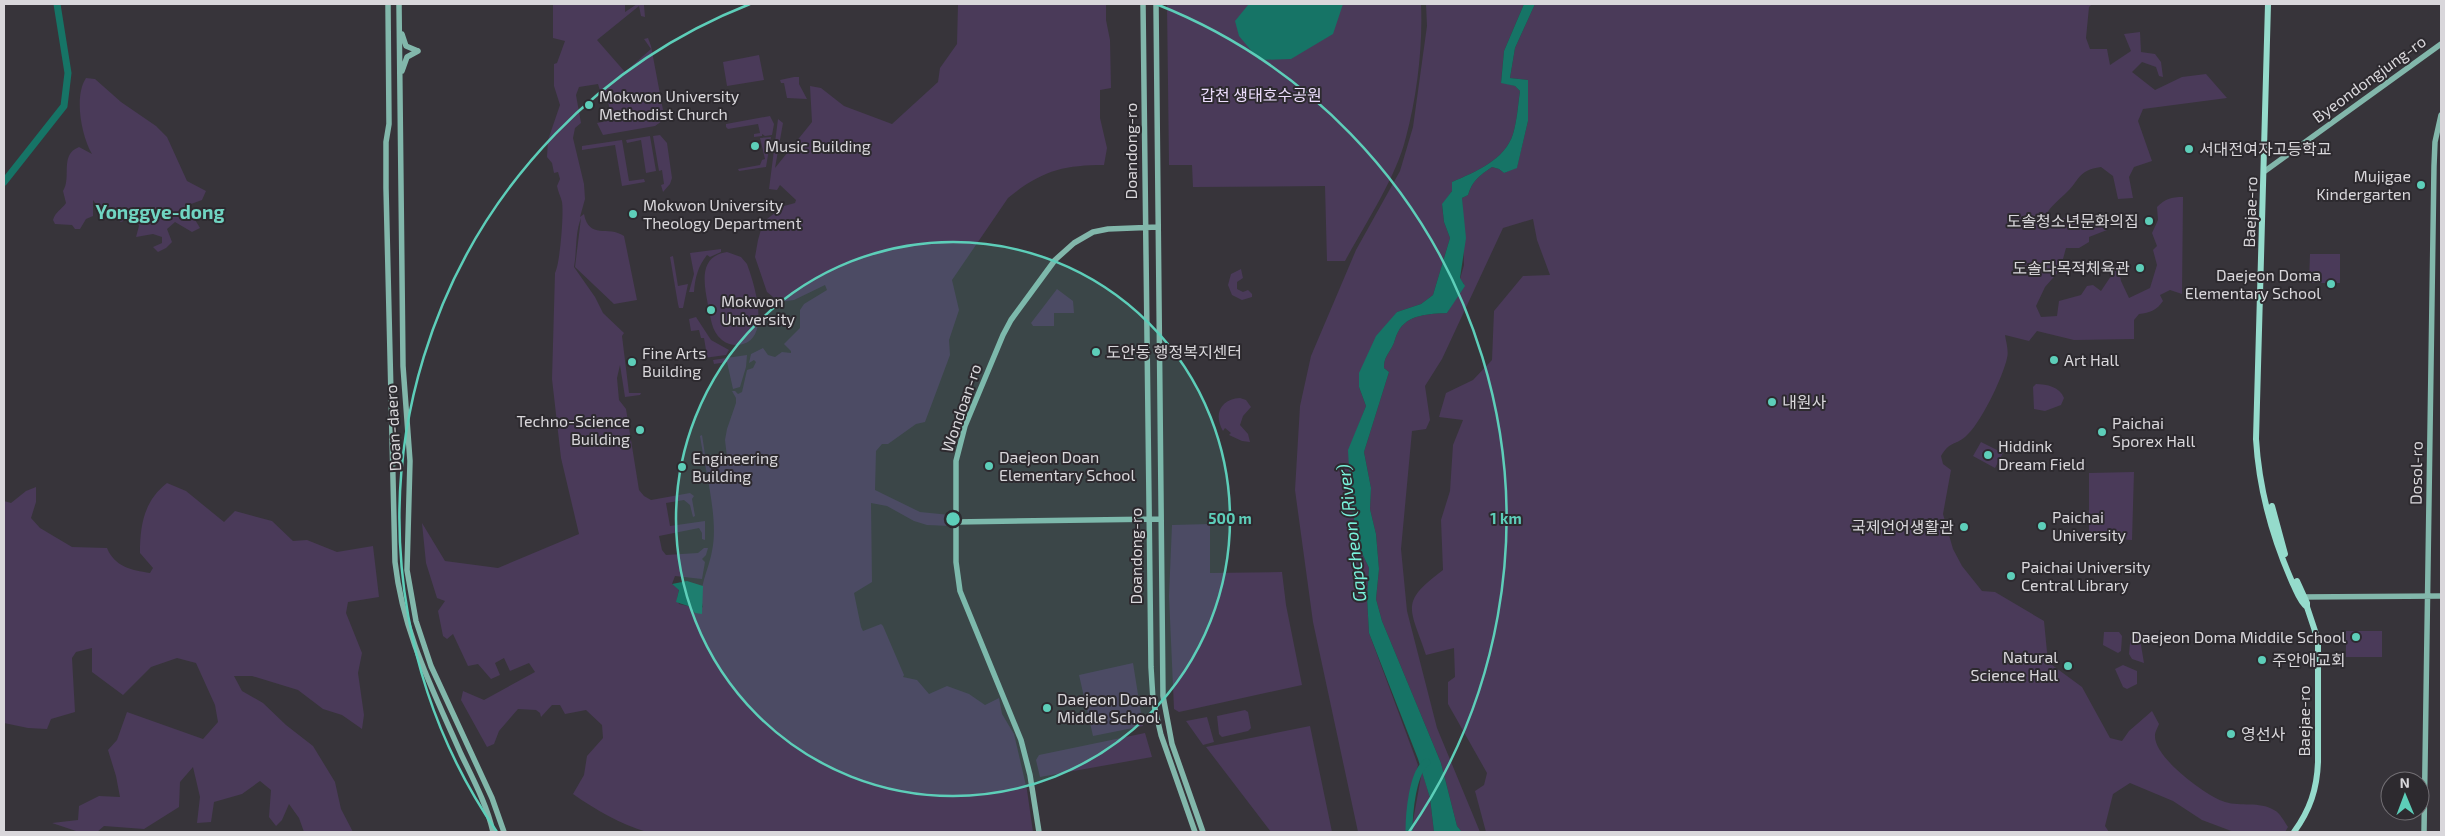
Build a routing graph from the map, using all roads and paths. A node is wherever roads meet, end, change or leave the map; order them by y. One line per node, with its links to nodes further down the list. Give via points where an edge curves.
1 (388, 4): 19 (main road, Doan-daero, via 386,188 395,562 402,608 424,672 478,789)
2 (399, 4): 6 (main road, Doan-daero)
3 (1143, 4): 12 (main road, Doandong-ro)
4 (1156, 4): 11 (main road, Doandong-ro)
5 (2268, 4): 10 (main road, Baejae-ro)
6 (400, 29): 8 (main road, Doan-daero); 8 (main road, via 406,46 418,52 406,57)
7 (2441, 44): 10 (main road, Byeondongjung-ro)
8 (400, 76): 20 (main road, Doan-daero, via 403,366 410,461 407,570 416,622 431,666 492,798)
9 (2441, 115): 16 (main road, Dosol-ro, via 2434,166)
10 (2265, 171): 18 (main road, Baejae-ro, via 2259,458 2278,546)
11 (1158, 227): 12 (main road, Wondoan-ro); 14 (main road, Doandong-ro)
12 (1145, 228): 13 (main road, Doandong-ro); 15 (main road, Wondoan-ro, via 1100,230 1074,243 1055,260 1011,320 976,397 959,447 955,480)
13 (1149, 520): 14 (main road); 15 (main road); 22 (main road, Doandong-ro, via 1153,700 1161,735)
14 (1160, 520): 23 (main road, Doandong-ro, via 1164,710 1172,744)
15 (956, 522): 21 (main road, Wondoan-ro, via 960,591 1021,740)
16 (2427, 596): 17 (main road); 18 (main road); 25 (main road, Dosol-ro)
17 (2441, 596)
18 (2302, 597): 24 (main road, Baejae-ro, via 2318,640 2317,780 2310,805)
19 (493, 832)
20 (504, 832)
21 (1039, 832)
22 (1194, 832)
23 (1203, 832)
24 (2294, 832)
25 (2424, 832)

